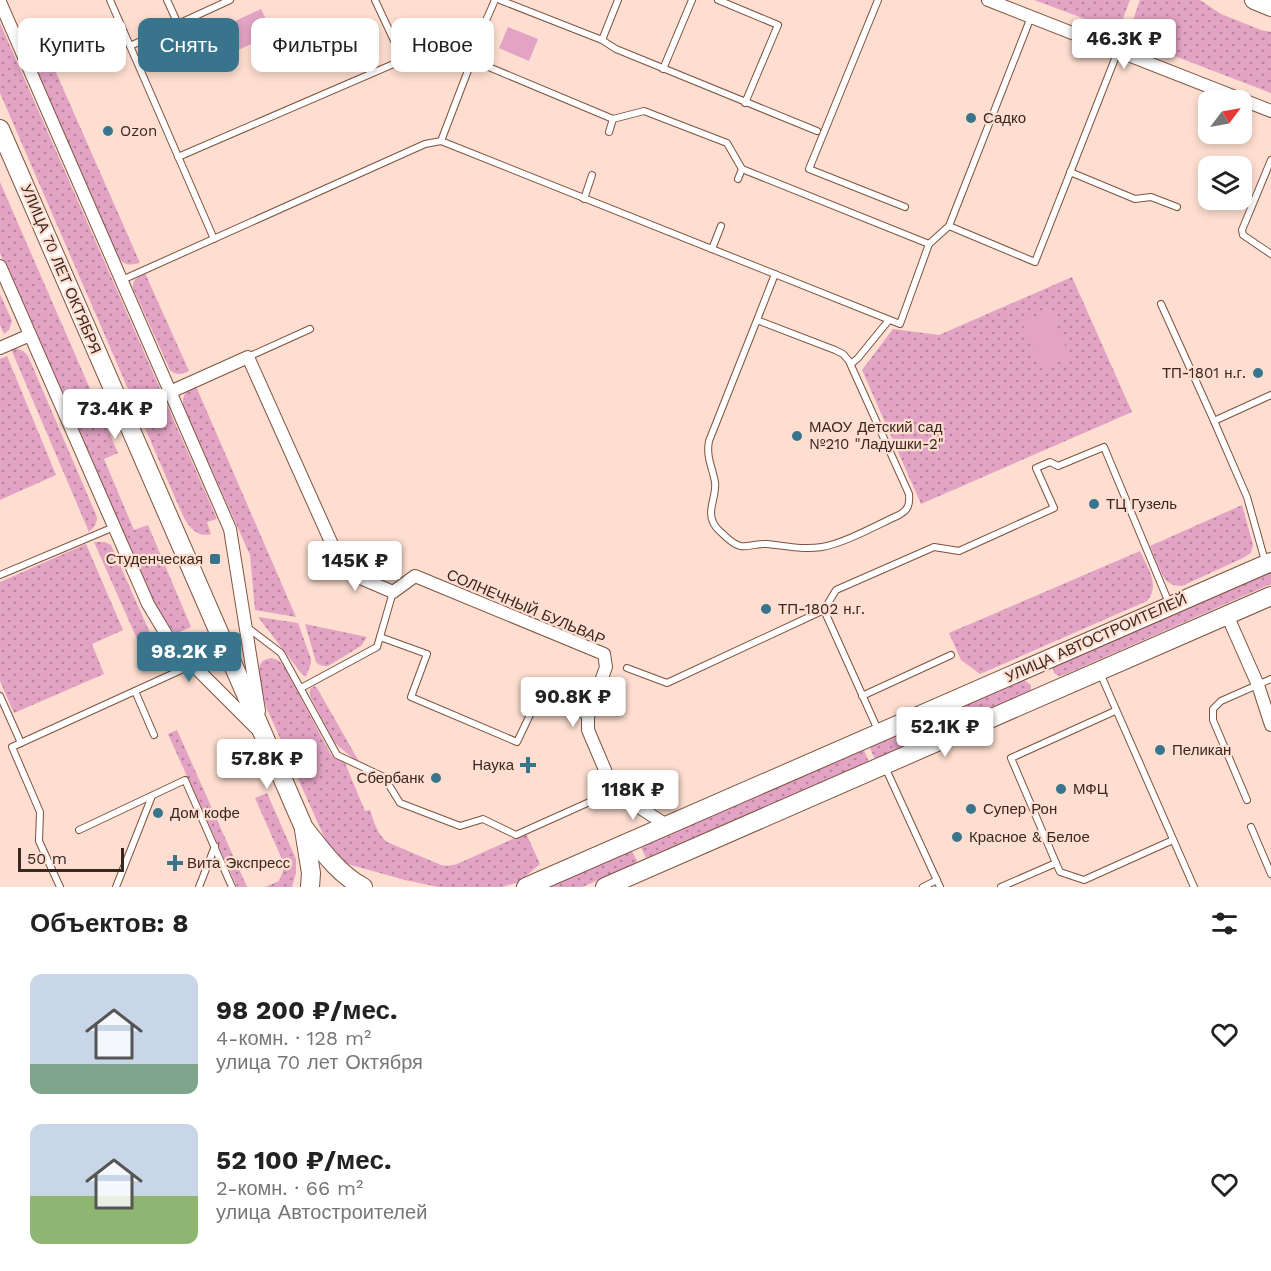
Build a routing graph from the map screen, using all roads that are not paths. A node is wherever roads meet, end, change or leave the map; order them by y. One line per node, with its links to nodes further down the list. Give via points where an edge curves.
1 (110, 0): 22 (lane)
2 (167, 0): 16 (lane)
3 (230, 0): 17 (lane)
4 (375, 0): 19 (lane)
5 (495, 0): 18 (lane)
6 (500, 0): 20 (lane)
7 (618, 0): 20 (lane)
8 (692, 0): 26 (lane)
9 (718, 0): 28 (lane, via 778,25)
10 (878, 0): 42 (lane, via 809,169)
11 (988, 0): 15 (street)
12 (1254, 0): 14 (main road)
13 (0, 2): 52 (street)
14 (1271, 7)
15 (1031, 17): 23 (street); 45 (lane)
16 (175, 18)
17 (191, 18)
18 (487, 18)
19 (391, 34)
20 (602, 40): 26 (lane)
21 (138, 42): 22 (lane)
22 (130, 46): 35 (lane)
23 (1118, 51): 29 (street); 38 (lane)
24 (391, 65): 35 (lane)
25 (494, 69): 30 (lane)
26 (663, 69): 28 (lane)
27 (467, 72): 34 (lane)
28 (745, 103): 32 (lane)
29 (1271, 111)
30 (613, 119): 33 (lane); 37 (lane, via 644,111 727,143)
31 (0, 129): 91 (main road, УЛИЦА 70 ЛЕТ ОКТЯБРЯ)
32 (817, 131)
33 (609, 132)
34 (441, 141): 41 (lane); 46 (lane, via 425,144)
35 (178, 157): 46 (lane)
36 (1271, 160): 49 (lane, via 1242,230 1243,235)
37 (742, 169): 40 (lane); 47 (lane)
38 (1070, 172): 43 (lane, via 1135,199 1151,197); 45 (lane, via 1035,262)
39 (592, 175): 41 (lane)
40 (738, 179)
41 (584, 199): 48 (lane)
42 (905, 207)
43 (1177, 207)
44 (721, 226): 48 (lane)
45 (949, 226): 47 (lane)
46 (214, 239): 52 (lane)
47 (929, 244): 55 (lane, via 900,324)
48 (712, 249): 51 (lane)
49 (1271, 254)
50 (0, 266): 57 (street)
51 (775, 274): 54 (lane); 55 (lane)
52 (121, 280): 61 (street)
53 (1161, 304): 63 (lane)
54 (757, 320): 60 (lane, via 835,350); 60 (lane, via 707,452 715,483 711,519 738,546 823,547 899,515 908,507 909,494)
55 (889, 320): 60 (lane)
56 (310, 329): 59 (lane)
57 (30, 335): 58 (street); 64 (street)
58 (0, 348)
59 (248, 357): 61 (street); 67 (street, via 344,571)
60 (851, 364)
61 (170, 392): 72 (street, via 230,529)
62 (1271, 395): 63 (lane)
63 (1214, 421): 65 (lane, via 1247,497)
64 (114, 527): 66 (lane); 75 (street, via 148,604 172,644)
65 (1268, 563): 69 (main road, УЛИЦА АВТОСТРОИТЕЛЕЙ)
66 (0, 575)
67 (393, 592): 73 (lane); 87 (street, СОЛНЕЧНЫЙ БУЛЬВАР, via 415,576 604,654 606,667)
68 (1271, 596): 71 (main road, УЛИЦА АВТОСТРОИТЕЛЕЙ)
69 (1170, 606): 70 (lane, via 1104,447 1058,466 1050,462 1036,468 1054,508 959,551 934,547 836,590); 76 (main road, УЛИЦА АВТОСТРОИТЕЛЕЙ)
70 (824, 610): 77 (lane, via 667,683); 85 (lane)
71 (1227, 615): 78 (main road, УЛИЦА АВТОСТРОИТЕЛЕЙ); 80 (street)
72 (245, 626): 81 (lane, via 281,653); 91 (street)
73 (380, 637): 81 (lane, via 377,647); 87 (lane, via 427,654 411,697 518,742 538,698)
74 (951, 656): 85 (lane)
75 (192, 665): 82 (lane); 91 (street)
76 (1035, 665): 83 (main road); 89 (main road, УЛИЦА АВТОСТРОИТЕЛЕЙ)
77 (627, 668)
78 (1099, 671): 83 (main road, УЛИЦА АВТОСТРОИТЕЛЕЙ); 86 (lane)
79 (1271, 679): 80 (lane)
80 (1258, 686): 88 (street); 96 (lane, via 1221,701 1213,709)
81 (301, 688): 94 (lane, via 337,755 384,777 400,803 460,826 483,819 516,835)
82 (135, 691): 90 (lane); 92 (lane)
83 (1047, 694): 93 (main road, УЛИЦА АВТОСТРОИТЕЛЕЙ)
84 (0, 696): 92 (lane)
85 (862, 696): 89 (lane)
86 (1116, 711): 101 (lane); 103 (lane, via 1011,758)
87 (588, 717): 94 (street, via 588,730)
88 (1271, 725)
89 (879, 733): 97 (main road, УЛИЦА АВТОСТРОИТЕЛЕЙ)
90 (154, 735)
91 (263, 736): 99 (main road, УЛИЦА 70 ЛЕТ ОКТЯБРЯ)
92 (21, 743): 106 (lane, via 12,747 40,812 39,841)
93 (884, 765): 105 (lane); 113 (main road, УЛИЦА АВТОСТРОИТЕЛЕЙ)
94 (614, 791): 97 (street)
95 (152, 796): 100 (lane); 102 (lane, via 185,780); 107 (lane)
96 (1247, 800)
97 (668, 826): 112 (main road, УЛИЦА АВТОСТРОИТЕЛЕЙ)
98 (1251, 826): 104 (lane)
99 (304, 828): 110 (main road); 111 (main road, УЛИЦА 70 ЛЕТ ОКТЯБРЯ, via 333,863)
100 (79, 830)
101 (1173, 840): 103 (lane, via 1084,880 1060,872); 116 (lane)
102 (214, 846): 108 (lane); 109 (lane)
103 (1056, 863): 115 (lane)
104 (1271, 874)
105 (938, 884): 114 (lane)
106 (60, 887)
107 (117, 887)
108 (199, 887)
109 (232, 887)
110 (310, 887)
111 (363, 887)
112 (526, 887)
113 (605, 887)
114 (923, 887)
115 (1001, 887)
116 (1194, 887)

